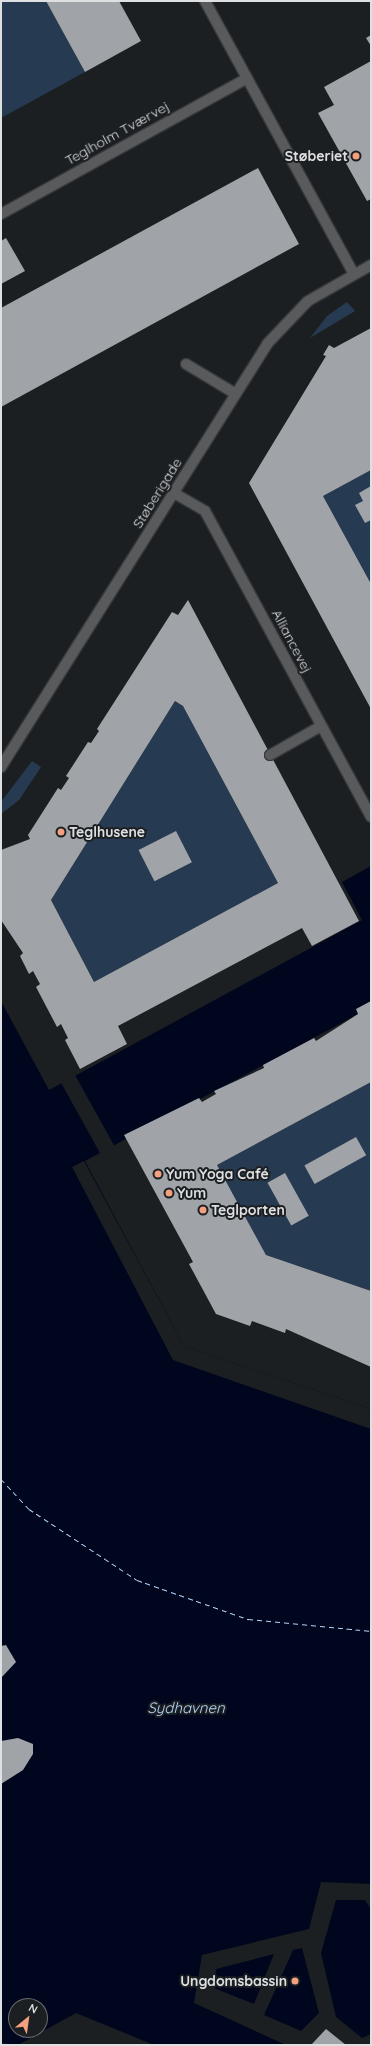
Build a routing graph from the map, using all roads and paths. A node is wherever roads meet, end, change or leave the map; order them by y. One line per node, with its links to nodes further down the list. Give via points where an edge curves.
1 (205, 1): 2 (street)
2 (247, 78): 3 (street, Teglholm Tværvej); 5 (street)
3 (1, 214)
4 (371, 265): 5 (street, Støberigade)
5 (354, 274): 7 (street, Støberigade, via 308,301 267,344)
6 (186, 364): 7 (street)
7 (236, 394): 8 (street, Støberigade)
8 (174, 493): 9 (street, Alliancevej, via 205,511); 11 (street, Støberigade)
9 (322, 726): 10 (street); 12 (street, Alliancevej)
10 (270, 755)
11 (1, 767)
12 (371, 817)

